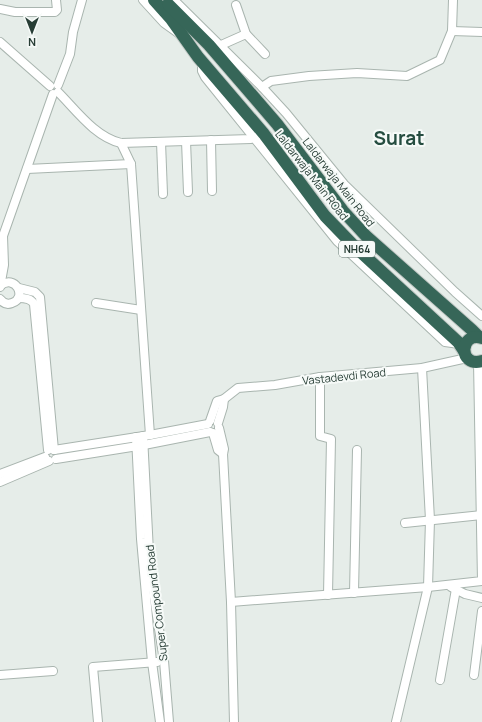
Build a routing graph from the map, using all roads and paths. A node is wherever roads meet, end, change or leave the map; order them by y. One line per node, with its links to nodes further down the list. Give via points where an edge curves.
1 (56, 0): 8 (street, via 57,10 54,12)
2 (82, 0): 17 (street, via 70,54)
3 (144, 0): 12 (street, via 164,23)
4 (154, 0): 7 (highway, NH64)
5 (454, 0): 9 (street)
6 (236, 5): 11 (street)
7 (174, 6): 12 (highway, NH64); 14 (highway, NH64)
8 (0, 10)
9 (452, 31): 10 (street); 16 (street, via 440,60 407,76 357,73 309,76 271,81)
10 (482, 32)
11 (246, 34): 14 (street); 15 (street)
12 (185, 38): 20 (highway, Laldarwaja Main ROad / NH64)
13 (0, 42): 17 (street)
14 (214, 44): 16 (street); 19 (highway, Laldarwaja Main Road / NH64)
15 (265, 54)
16 (262, 87): 18 (street)
17 (55, 89): 24 (street, via 101,134); 26 (street)
18 (286, 114): 19 (street); 38 (street, via 344,184)
19 (277, 124): 39 (highway, Laldarwaja Main Road / NH64, via 343,211 366,236)
20 (259, 136): 21 (street, via 250,139); 40 (highway, Laldarwaja Main ROad / NH64, via 325,216)
21 (211, 140): 22 (street); 27 (street)
22 (186, 141): 23 (street); 28 (street)
23 (161, 142): 24 (street); 29 (street)
24 (121, 143): 25 (street)
25 (131, 164): 26 (street); 37 (street, Super Compound Road)
26 (27, 169): 30 (street, via 3,236)
27 (212, 191)
28 (188, 192)
29 (163, 194)
30 (4, 265): 31 (street); 32 (street)
31 (12, 283): 32 (street, via 7,282); 33 (street)
32 (0, 286)
33 (19, 288): 34 (street); 47 (street, via 35,292 40,299)
34 (18, 298): 35 (street, via 12,303); 47 (street, via 26,298 34,304)
35 (1, 301)
36 (96, 303): 37 (street)
37 (141, 310): 44 (street, Super Compound Road)
38 (482, 316)
39 (480, 338): 40 (highway, NH64, via 468,340 464,347)
40 (470, 355): 41 (street, Vastadevdi Road); 50 (street)
41 (422, 368): 42 (street, Vastadevdi Road); 51 (street)
42 (320, 377): 43 (street, Vastadevdi Road, via 238,388 217,401); 57 (street, via 320,436 331,439)
43 (213, 427): 44 (street); 45 (street); 59 (street, via 224,449)
44 (143, 436): 45 (street, Super Compound Road); 47 (street)
45 (140, 446): 47 (street); 61 (street, Super Compound Road, via 141,539); 62 (street, Super Compound Road, via 150,571)
46 (357, 450): 56 (street)
47 (51, 454): 48 (street); 49 (street)
48 (0, 474)
49 (0, 482)
50 (482, 515): 51 (street); 53 (street, via 482,581)
51 (430, 520): 52 (street); 54 (street)
52 (404, 523)
53 (448, 584): 54 (street); 55 (street)
54 (428, 587): 56 (street); 71 (street)
55 (456, 589): 58 (street); 66 (street)
56 (354, 593): 57 (street)
57 (328, 595): 59 (street)
58 (482, 598)
59 (231, 602): 70 (street)
60 (482, 611): 65 (street)
61 (152, 662): 62 (street); 67 (street, via 94,667); 68 (street, Super Compound Road)
62 (164, 662): 69 (street, Super Compound Road)
63 (53, 671): 64 (street)
64 (0, 675)
65 (474, 675)
66 (440, 680)
67 (98, 722)
68 (160, 722)
69 (170, 722)
70 (234, 722)
71 (396, 722)

